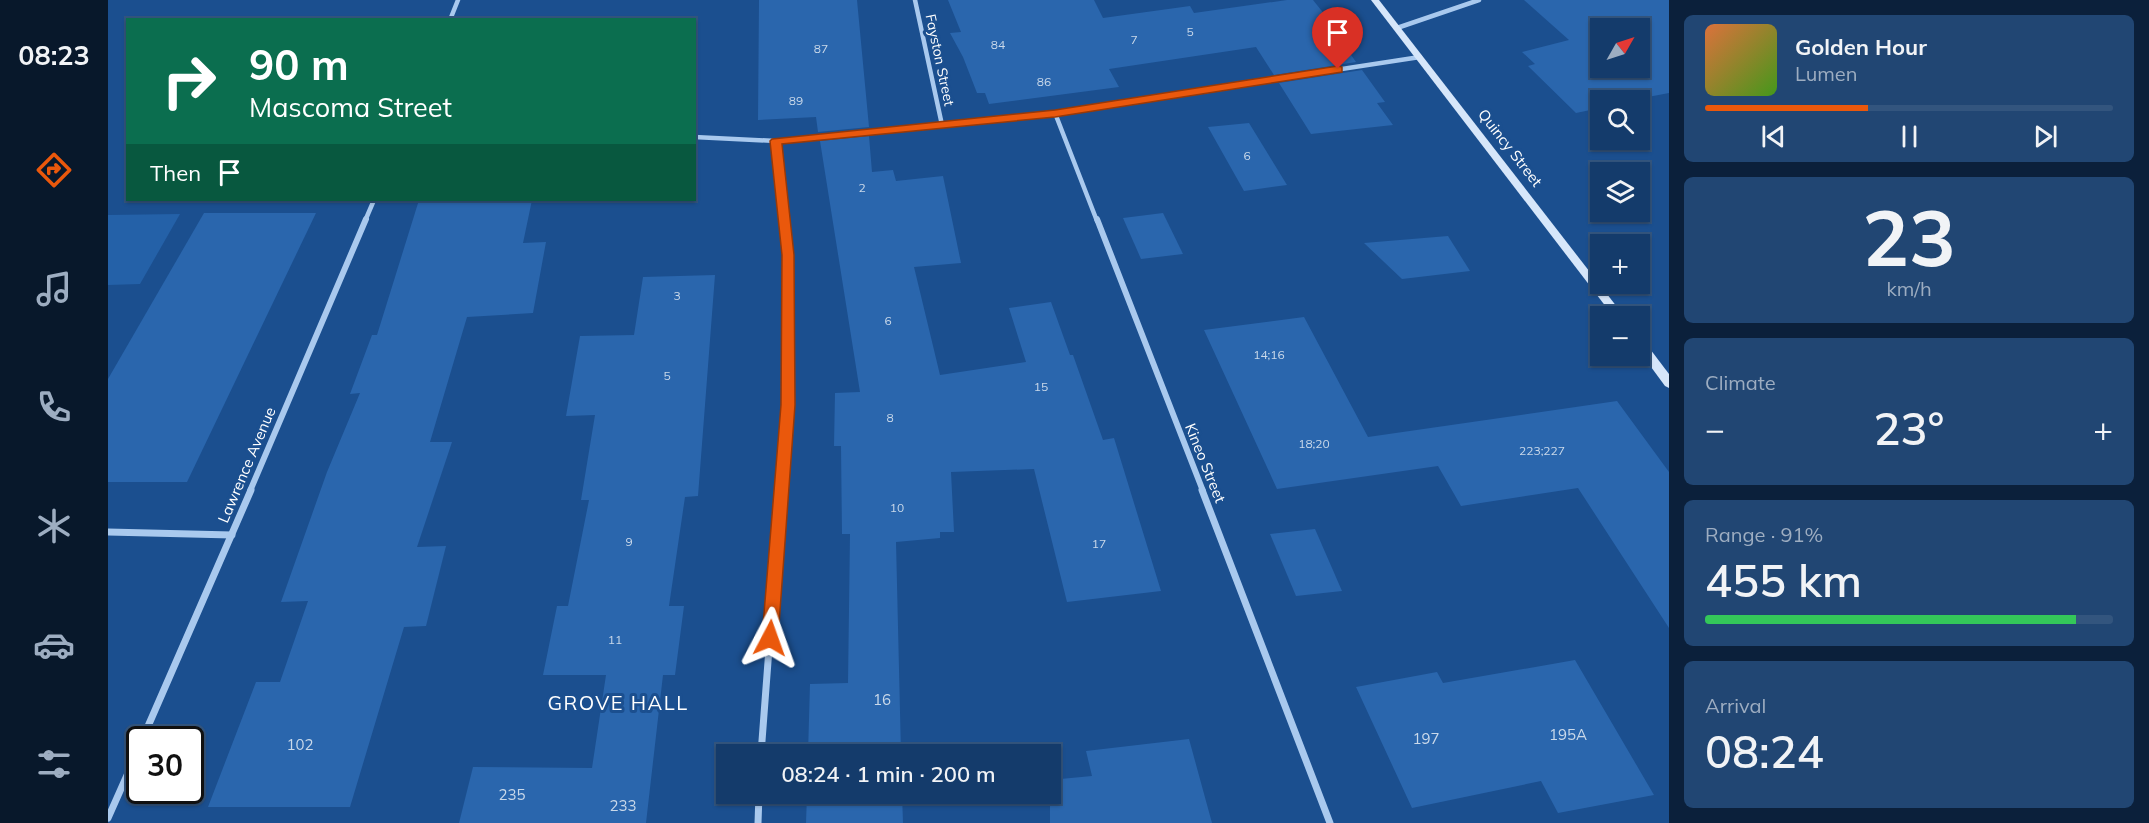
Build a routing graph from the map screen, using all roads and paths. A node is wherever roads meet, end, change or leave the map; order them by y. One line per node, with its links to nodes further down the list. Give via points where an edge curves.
1 (458, 0): 5 (street)
2 (915, 0): 9 (street, Fayston Street)
3 (1375, 0): 6 (main road, Quincy Street)
4 (1479, 0): 6 (street)
5 (451, 18)
6 (1397, 28): 7 (main road, Quincy Street)
7 (1420, 57): 8 (street); 13 (main road, Quincy Street)
8 (1055, 113): 9 (street); 24 (street, Kineo Street)
9 (942, 125): 11 (street)
10 (696, 137): 11 (street)
11 (776, 141): 19 (street, via 788,255 788,405)
12 (374, 201): 17 (street, Lawrence Avenue)
13 (1611, 306)
14 (1650, 357): 15 (main road)
15 (1669, 383)
16 (108, 532): 17 (street)
17 (232, 535): 18 (street, Lawrence Avenue)
18 (148, 726)
19 (762, 744)
20 (126, 778): 22 (street)
21 (759, 804): 23 (street)
22 (108, 818)
23 (758, 823)
24 (1330, 823)

